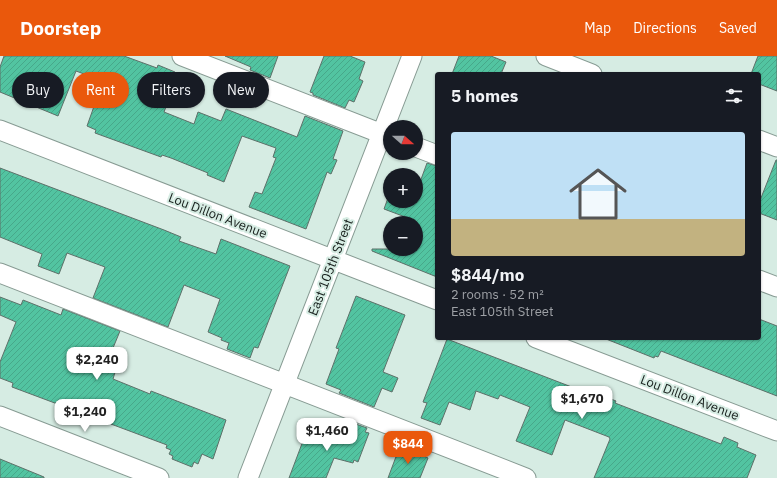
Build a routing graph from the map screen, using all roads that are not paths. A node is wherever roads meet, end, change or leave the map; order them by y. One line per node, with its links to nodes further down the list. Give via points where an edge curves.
1 (182, 56): 7 (street)
2 (412, 56): 5 (street, East 105th Street)
3 (546, 56): 4 (street)
4 (587, 72)
5 (391, 120)
6 (0, 130): 13 (street, Lou Dillon Avenue)
7 (383, 134)
8 (761, 141): 10 (street)
9 (383, 142): 13 (street, East 105th Street)
10 (777, 147)
11 (423, 150): 12 (street)
12 (435, 154)
13 (334, 260): 17 (street, Lou Dillon Avenue); 19 (street, East 105th Street)
14 (0, 273): 19 (street)
15 (761, 281): 16 (street)
16 (777, 287)
17 (435, 299)
18 (541, 340): 21 (street, Lou Dillon Avenue)
19 (285, 384): 23 (street, East 105th Street); 24 (street)
20 (0, 416): 22 (street)
21 (777, 431)
22 (159, 478)
23 (248, 478)
24 (526, 478)

